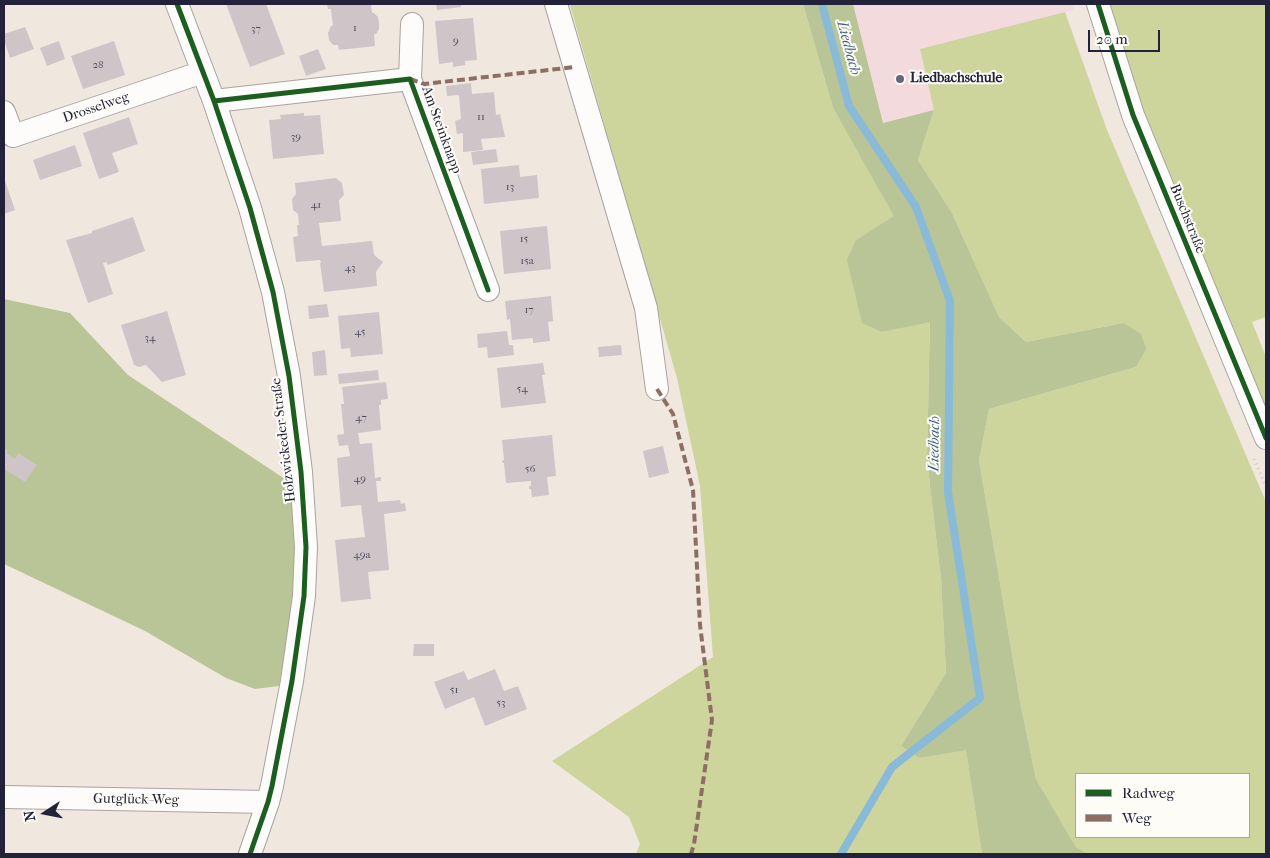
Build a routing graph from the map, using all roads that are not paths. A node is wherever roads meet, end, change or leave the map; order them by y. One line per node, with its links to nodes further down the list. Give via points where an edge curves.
1 (177, 4): 5 (street, Holzwickeder Straße)
2 (556, 4): 10 (street, via 646,308)
3 (1098, 4): 11 (street, Buschstraße, via 1133,115)
4 (412, 24): 6 (street, Am Steinknapp)
5 (203, 72): 7 (street, Holzwickeder Straße); 8 (street, Drosselweg, via 13,136)
6 (410, 79): 7 (street, Am Steinknapp); 9 (street, Am Steinknapp)
7 (214, 101): 13 (street, Holzwickeder Straße, via 250,208 273,292 289,376 302,482 306,547 304,596)
8 (4, 112)
9 (488, 290)
10 (657, 389)
11 (1266, 438)
12 (4, 797): 13 (street, Gutglück-Weg)
13 (268, 802): 14 (street, Holzwickeder Straße)
14 (250, 854)

